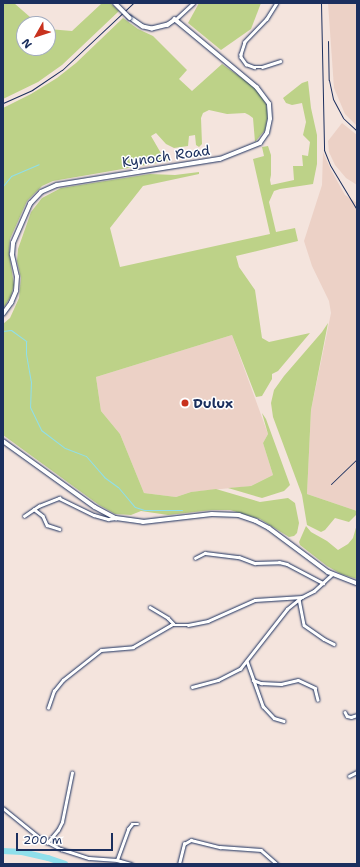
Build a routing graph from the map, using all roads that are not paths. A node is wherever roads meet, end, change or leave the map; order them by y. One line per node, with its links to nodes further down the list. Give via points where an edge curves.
1 (115, 3): 4 (street, bridge, via 144,27 152,29 168,25)
2 (193, 3): 4 (street)
3 (277, 3): 5 (street, via 267,19 245,42 241,57 246,64 258,68)
4 (175, 20): 6 (street, Kynoch Road, via 265,97 269,104 270,119 263,139 253,147 220,159 57,184 41,192 30,204 13,243 16,291)
5 (280, 60)
6 (3, 314)
7 (3, 440): 10 (street, via 95,508)
8 (34, 509): 9 (street); 10 (street, via 59,498 94,515 108,519); 11 (street, via 43,516 47,525)
9 (24, 516)
10 (116, 518): 13 (street, via 143,522 212,514 239,515 269,528)
11 (59, 529)
12 (195, 558): 14 (street, via 205,553 239,557 255,563 279,562)
13 (332, 573): 14 (street); 15 (street)
14 (323, 583): 16 (street, via 314,591)
15 (357, 583)
16 (302, 596): 17 (street); 19 (street, via 255,600 208,621)
17 (299, 599): 20 (street, via 304,625); 21 (street, via 287,609)
18 (150, 607): 19 (street)
19 (174, 625): 25 (street, via 133,647 107,648 94,656 63,680 54,691)
20 (334, 644)
21 (247, 661): 22 (street); 23 (street, via 234,673)
22 (253, 680): 24 (street, via 281,684 298,680 315,688); 28 (street, via 266,710 274,718)
23 (192, 687)
24 (318, 700)
25 (48, 708)
26 (345, 712): 27 (street, via 351,717)
27 (357, 715)
28 (284, 721)
29 (357, 772): 31 (street)
30 (72, 773): 34 (street, via 62,822)
31 (349, 776)
32 (3, 808): 34 (street)
33 (138, 824): 35 (street, via 132,824 128,829)
34 (47, 843): 35 (street, via 89,858)
35 (117, 860): 36 (street)
36 (131, 864)
37 (179, 864): 38 (street, via 184,844 191,840 220,847 261,850)
38 (277, 864)

